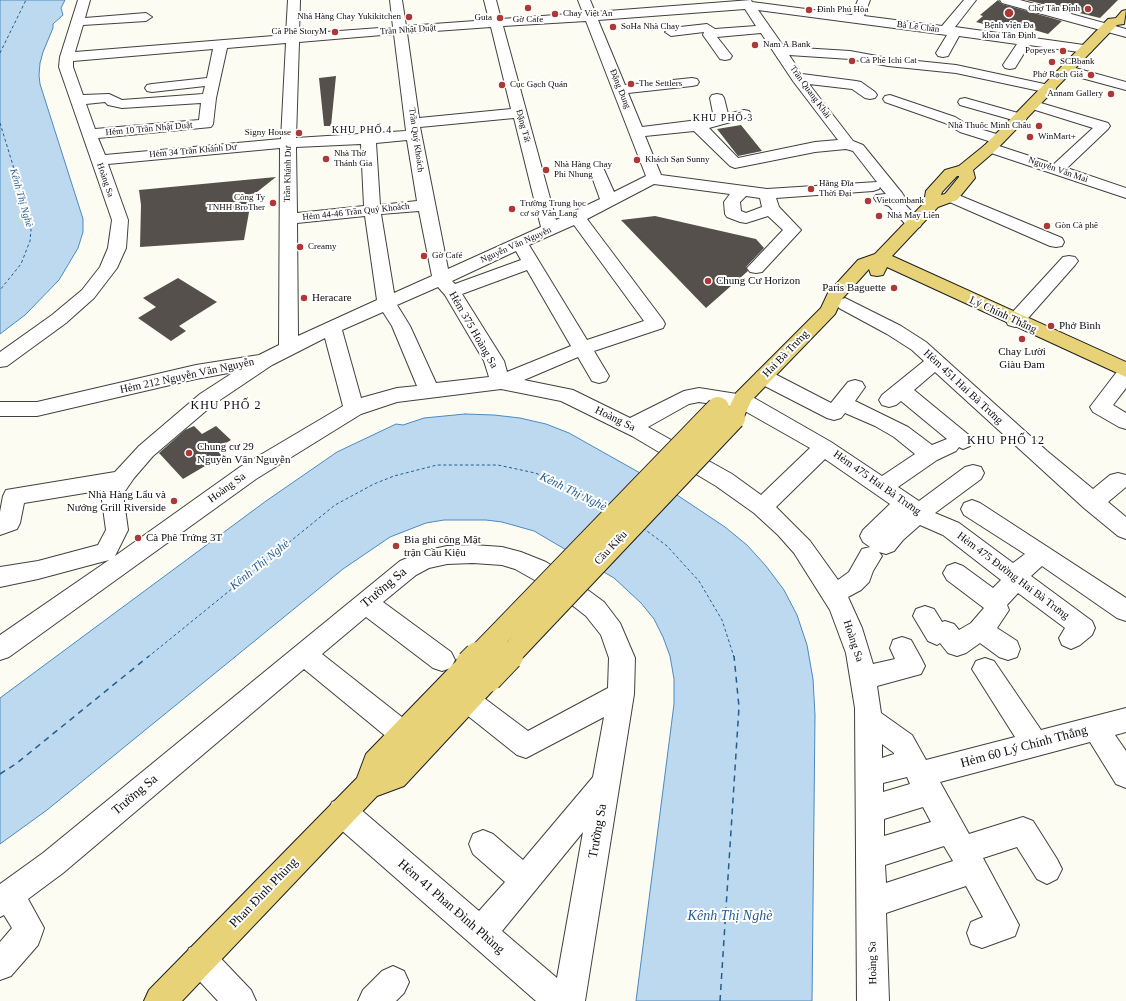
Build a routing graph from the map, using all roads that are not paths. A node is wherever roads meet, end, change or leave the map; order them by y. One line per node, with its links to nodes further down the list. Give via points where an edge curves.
1 (84, 0): 18 (street, Hoàng Sa)
2 (294, 0): 26 (street, Trần Khánh Dư)
3 (396, 0): 22 (street, Trần Quý Khoách)
4 (490, 0): 19 (street, Ðặng Tất)
5 (584, 0): 15 (street, Đặng Dung)
6 (827, 0): 14 (street)
7 (864, 0): 17 (street)
8 (970, 0): 23 (street)
9 (1006, 0): 20 (street)
10 (747, 3): 11 (street, Trần Nhật Duật); 14 (street, Bà Lê Chân); 21 (street, Trần Quang Khải)
11 (703, 4): 15 (street, Trần Nhật Duật)
12 (1126, 9): 20 (main road, Hai Bà Trưng, via 1120,10 1111,18)
13 (1126, 14): 20 (main road, Hai Bà Trưng, via 1120,21)
14 (822, 15): 17 (street, Bà Lê Chân)
15 (592, 16): 19 (street, Trần Nhật Duật); 43 (street, Đặng Dung)
16 (146, 17): 18 (street)
17 (858, 19): 23 (street, Bà Lê Chân)
18 (77, 22): 35 (street, Hoàng Sa)
19 (496, 23): 22 (street, Trần Nhật Duật); 53 (street, Ðặng Tất)
20 (1110, 25): 25 (street); 31 (main road, Hai Bà Trưng)
21 (764, 29): 27 (street); 32 (street, Trần Quang Khải)
22 (401, 30): 26 (street, Trần Nhật Duật); 58 (street, Trần Quý Khoách)
23 (951, 31): 28 (street, Bà Lê Chân); 33 (street)
24 (672, 32): 27 (street, via 707,28)
25 (1126, 33)
26 (294, 38): 29 (street, Trần Nhật Duật); 62 (street, Trần Khánh Dư)
27 (714, 38): 30 (street); 34 (street)
28 (1025, 41): 31 (street, Bà Lê Chân); 36 (street)
29 (221, 45): 35 (street, Trần Nhật Duật); 39 (street, Hẻm 10 Trần Nhật Duật)
30 (702, 45)
31 (1086, 49): 37 (main road, Hai Bà Trưng)
32 (781, 51): 38 (street, Trần Quang Khải); 42 (street, via 850,54 888,62 956,69)
33 (943, 53)
34 (725, 56)
35 (67, 57): 49 (street, Hoàng Sa, via 66,68)
36 (1010, 65)
37 (1068, 70): 41 (street); 42 (main road, Hai Bà Trưng)
38 (798, 78): 44 (street, via 856,85); 64 (street, Trần Quang Khải)
39 (213, 81): 45 (street, via 135,89 117,92); 46 (street, Hẻm 10 Trần Nhật Duật)
40 (692, 82): 43 (street)
41 (1126, 86)
42 (1049, 89): 51 (main road, Hai Bà Trưng)
43 (620, 90): 59 (street, Đặng Dung)
44 (870, 95)
45 (109, 98): 46 (street, via 122,104); 49 (street)
46 (209, 98): 60 (street, Hẻm 10 Trần Nhật Duật, via 206,124)
47 (716, 98): 56 (street)
48 (890, 99): 63 (street, Nguyễn Văn Mai, via 950,120)
49 (77, 100): 60 (street, Hoàng Sa)
50 (965, 102): 55 (street)
51 (1036, 102): 52 (street); 55 (main road, Hai Bà Trưng); 68 (street, via 1103,126)
52 (1064, 108)
53 (519, 113): 58 (street, Hẻm 34 Trần Khánh Dư); 83 (street, Ðặng Tất)
54 (744, 114): 56 (street)
55 (1020, 118): 63 (main road, Hai Bà Trưng)
56 (722, 121): 57 (street)
57 (698, 126): 59 (street); 64 (street, via 735,163 815,147)
58 (414, 129): 61 (street, Hẻm 34 Trần Khánh Dư); 78 (street, Trần Quý Khoách)
59 (637, 132): 69 (street, Đặng Dung)
60 (89, 134): 65 (street, Hoàng Sa)
61 (368, 139): 62 (street, Hẻm 34 Trần Khánh Dư); 79 (street)
62 (288, 143): 65 (street, Hẻm 34 Trần Khánh Dư); 81 (street, Trần Khánh Dư)
63 (994, 143): 67 (main road, Hai Bà Trưng); 68 (street, Nguyễn Văn Mai)
64 (848, 144): 70 (street, Trần Quang Khải, via 845,149); 76 (street, Trần Quang Khải, via 858,148 896,196)
65 (98, 160): 98 (street, Hoàng Sa, via 120,220 120,238 113,258 95,286 77,305)
66 (596, 166): 74 (street)
67 (965, 169): 73 (main road, Hai Bà Trưng, via 967,178); 77 (main road, Hai Bà Trưng, via 951,173 934,191)
68 (1057, 170): 72 (street, Nguyễn Văn Mai)
69 (655, 179): 71 (street); 74 (street, Nguyễn Văn Nguyễn)
70 (872, 186): 75 (street); 76 (street, Trần Quang Khải, via 882,199)
71 (742, 190): 75 (street); 75 (street, via 732,202 733,214 746,218)
72 (1126, 193)
73 (951, 197): 77 (main road, Hai Bà Trưng); 85 (street)
74 (609, 200): 80 (street, Nguyễn Văn Nguyễn)
75 (769, 201): 89 (street, via 792,230)
76 (895, 203): 82 (street, Trần Quang Khải)
77 (932, 204): 82 (main road, Hai Bà Trưng)
78 (426, 205): 79 (street, Hẻm 44-46 Trần Quý Khoách); 90 (street, Trần Quý Khoách)
79 (372, 210): 81 (street, Hẻm 44-46 Trần Quý Khoách); 91 (street)
80 (577, 217): 83 (street, Nguyễn Văn Nguyễn); 96 (street, via 656,324)
81 (287, 219): 95 (street, Trần Khánh Dư)
82 (914, 223): 86 (main road, Hai Bà Trưng)
83 (550, 229): 84 (street, Nguyễn Văn Nguyễn)
84 (519, 242): 88 (street); 90 (street, Nguyễn Văn Nguyễn)
85 (1056, 242)
86 (881, 258): 92 (main road, Hai Bà Trưng, via 876,273); 93 (main road, Lý Chính Thắng)
87 (1069, 261): 93 (street)
88 (531, 262): 90 (street); 96 (street)
89 (756, 268)
90 (447, 286): 91 (street, Nguyễn Văn Nguyễn); 103 (street, Hẻm 375 Hoàng Sa, via 494,361)
91 (386, 302): 94 (street, Nguyễn Văn Nguyễn); 105 (street, via 401,326)
92 (837, 307): 99 (street, Hẻm 451 Hai Bà Trưng, via 894,330); 102 (main road, Hai Bà Trưng)
93 (1015, 321): 100 (main road, Lý Chính Thắng)
94 (332, 327): 95 (street, Nguyễn Văn Nguyễn); 109 (street)
95 (289, 348): 97 (street, Nguyễn Văn Nguyễn)
96 (583, 348): 101 (street); 103 (street)
97 (265, 360): 108 (street, Hẻm 212 Nguyễn Văn Nguyễn, via 196,372 37,409); 116 (street, Hẻm 212 Nguyễn Văn Nguyễn, via 207,399 146,451)
98 (0, 361)
99 (936, 361): 110 (street); 119 (street, Hẻm 451 Hai Bà Trưng)
100 (1125, 370): 111 (street, via 1100,407)
101 (598, 376)
102 (764, 377): 106 (main road, Hai Bà Trưng); 107 (street, via 834,413)
103 (501, 382): 105 (street, Hoàng Sa); 112 (street, Hoàng Sa, via 566,395)
104 (855, 387): 107 (street)
105 (429, 390): 109 (street, Hoàng Sa, via 371,402)
106 (735, 404): 112 (street, via 706,402); 113 (street, Hẻm 475 Hai Bà Trưng); 146 (main road, Cầu Kiệu, bridge)
107 (842, 404): 110 (street)
108 (0, 409)
109 (354, 409): 129 (street, Hoàng Sa, via 248,473 133,556)
110 (888, 410): 114 (street, via 901,432); 114 (street, via 956,444)
111 (1126, 422)
112 (634, 429): 120 (street, Hoàng Sa, via 724,480)
113 (824, 447): 118 (street, Hẻm 475 Hai Bà Trưng); 120 (street, Hẻm 475 Hai Bà Trưng)
114 (930, 455): 118 (street)
115 (973, 473): 122 (street)
116 (121, 479): 124 (street, via 14,496 9,523); 129 (street, Hẻm 212 Nguyễn Văn Nguyễn, via 112,493 117,530)
117 (1123, 483): 119 (street)
118 (883, 487): 122 (street, Hẻm 475 Hai Bà Trưng)
119 (1092, 502): 125 (street, Hẻm 451 Hai Bà Trưng)
120 (762, 507): 133 (street, Hoàng Sa, via 802,547)
121 (972, 509): 123 (street)
122 (918, 512): 126 (street, Hẻm 475 Đường Hai Bà Trưng, via 951,529)
123 (994, 522): 126 (street); 127 (street)
124 (0, 526)
125 (1126, 530)
126 (968, 542): 132 (street, Hẻm 475 Đường Hai Bà Trưng)
127 (1042, 554): 132 (street); 136 (street)
128 (870, 556): 133 (street, via 861,570 861,575 853,583)
129 (108, 561): 131 (street); 141 (street, Hoàng Sa)
130 (955, 573): 134 (street)
131 (0, 577)
132 (1015, 577): 134 (street); 139 (street, Hẻm 475 Đường Hai Bà Trưng, via 1083,628)
133 (833, 593): 147 (street, Hoàng Sa, via 850,628)
134 (994, 602): 138 (street, via 997,610)
135 (366, 603): 143 (street, Trường Sa); 144 (street); 148 (street, Trường Sa, via 408,568 429,558 473,554 495,555 521,561 573,592 595,609 606,622 616,639 622,658)
136 (1126, 611)
137 (925, 616): 138 (street, via 937,634 945,631 957,644)
138 (980, 630): 142 (street)
139 (1071, 638)
140 (902, 648): 147 (street, via 912,666)
141 (0, 649)
142 (1008, 650)
143 (304, 654): 153 (street); 167 (street, Trường Sa, via 58,859)
144 (442, 660)
145 (985, 669): 154 (street)
146 (479, 671): 149 (main road, Phan Đình Phùng); 153 (main road, Phan Đình Phùng)
147 (864, 678): 150 (street, Hoàng Sa)
148 (621, 694): 149 (street, via 526,746); 158 (street, Trường Sa)
149 (467, 700): 159 (main road, Phan Đình Phùng, via 394,777)
150 (868, 719): 155 (street, Hoàng Sa); 157 (street, via 900,740)
151 (1126, 720): 152 (street, Hẻm 60 Lý Chính Thắng)
152 (1096, 728): 154 (street, Hẻm 60 Lý Chính Thắng); 156 (street)
153 (402, 734): 159 (main road, Phan Đình Phùng, via 376,762)
154 (1035, 744): 157 (street, Hẻm 60 Lý Chính Thắng)
155 (869, 774): 157 (street); 160 (street, Hoàng Sa)
156 (1126, 775)
157 (922, 776): 160 (street); 163 (street)
158 (606, 782): 166 (street); 176 (street, Trường Sa)
159 (368, 786): 161 (main road, Phan Đình Phùng)
160 (870, 810): 164 (street, Hoàng Sa)
161 (342, 812): 169 (street, Hẻm 41 Phan Đình Phùng); 171 (main road, Phan Đình Phùng)
162 (483, 844): 166 (street)
163 (962, 849): 164 (street); 165 (street, via 1023,831); 168 (street); 170 (street, via 1004,925)
164 (871, 855): 168 (street, Hoàng Sa)
165 (1047, 868)
166 (525, 880): 169 (street)
167 (4, 899): 172 (street, via 29,928 27,934)
168 (871, 903): 177 (street, Hoàng Sa)
169 (481, 933): 175 (street, Hẻm 41 Phan Đình Phùng)
170 (982, 933)
171 (200, 959): 173 (main road, Phan Đình Phùng); 174 (street)
172 (0, 965)
173 (160, 1001)
174 (240, 1001)
175 (560, 1001)
176 (569, 1001)
177 (873, 1001)

